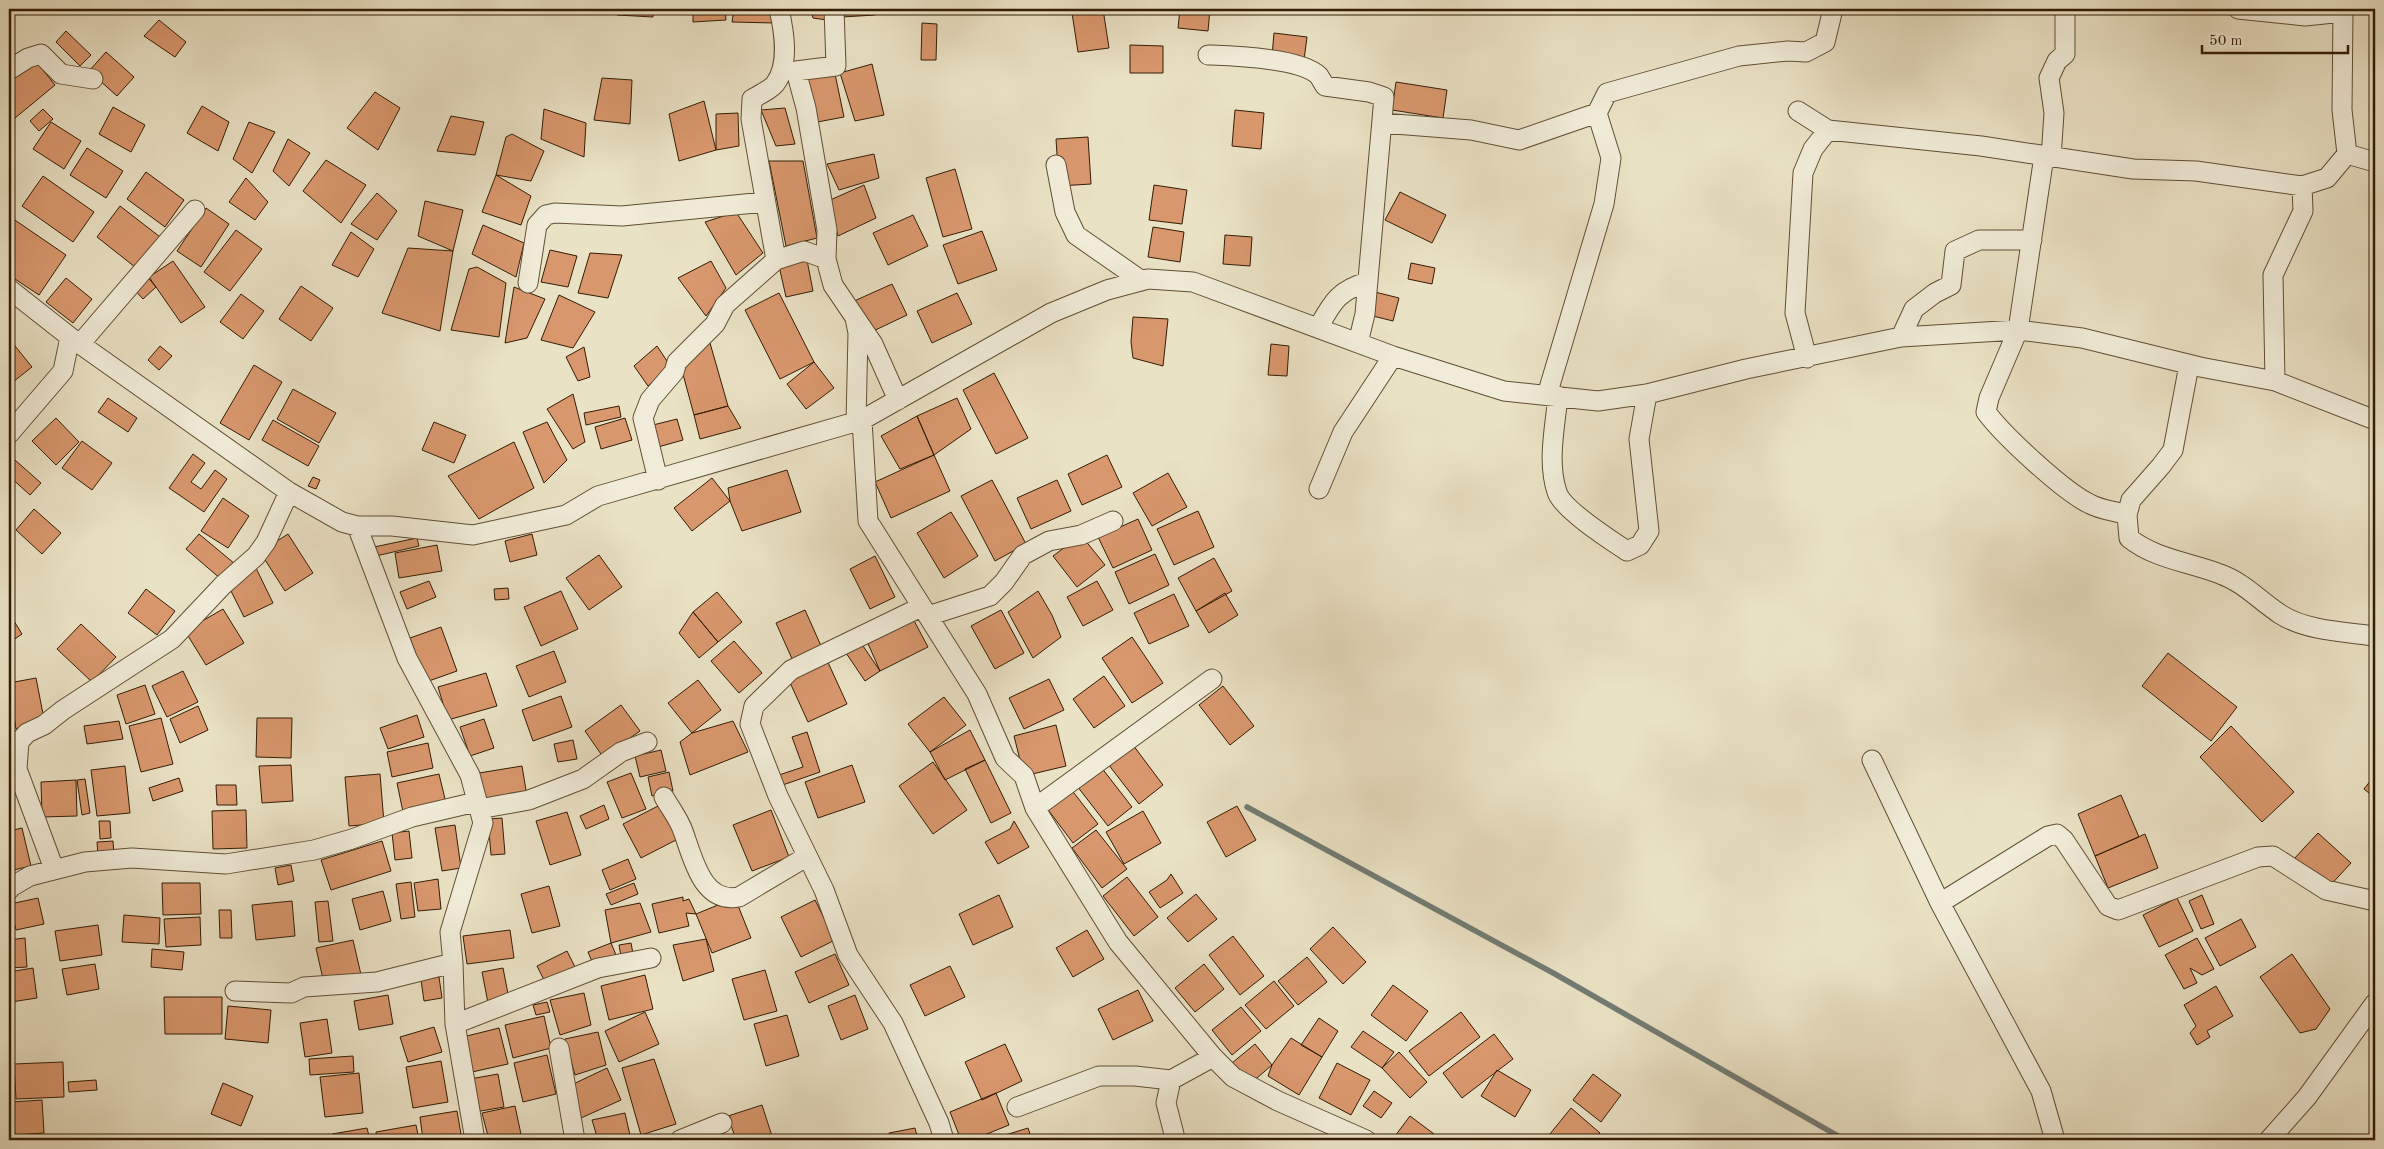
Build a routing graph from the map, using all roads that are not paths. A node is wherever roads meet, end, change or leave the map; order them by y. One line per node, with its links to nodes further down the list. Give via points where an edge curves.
1 (779, 9): 19 (street, via 785,36 782,71 774,85 752,99 750,119)
2 (834, 9): 22 (street, via 836,66 796,70 806,108 826,230)
3 (1833, 9): 11 (street, via 1825,42 1806,52 1788,50 1739,56 1637,83 1606,93)
4 (2065, 9): 15 (street, via 2065,54 2057,61 2049,78 2054,113)
5 (2238, 9): 6 (street, via 2306,16)
6 (2343, 10): 14 (street, via 2342,110)
7 (1208, 55): 12 (street, via 1291,63 1318,75 1325,86 1384,97)
8 (9, 70): 9 (street, via 41,54 61,74)
9 (93, 79)
10 (1798, 111): 13 (street)
11 (1597, 113): 12 (street, via 1519,140 1471,130); 39 (street, via 1611,158 1604,204)
12 (1382, 123): 25 (street)
13 (1828, 130): 15 (street, via 1981,146); 35 (street, via 1813,149 1804,173 1795,313)
14 (2347, 154): 16 (street); 18 (street, via 2327,178)
15 (2048, 157): 18 (street, via 2133,168 2196,171); 21 (street)
16 (2375, 162)
17 (1056, 165): 24 (street, via 1065,212 1076,235)
18 (2302, 186): 37 (street, via 2303,211 2273,275)
19 (765, 202): 23 (street); 26 (street, via 622,216 546,215 537,224)
20 (195, 210): 32 (street)
21 (2032, 240): 30 (street); 31 (street, via 1979,240 1955,251 1951,285 1914,309)
22 (826, 259): 23 (street, via 804,251); 28 (street, via 833,285)
23 (776, 260): 44 (street, via 725,305 716,324 677,362 674,372 650,400 643,418)
24 (1142, 281): 29 (street, via 1193,282); 40 (street, via 1107,290 1051,313)
25 (1368, 282): 29 (street, via 1353,286 1334,299); 33 (street)
26 (528, 283)
27 (9, 288): 32 (street)
28 (854, 314): 40 (street, via 873,344); 42 (street, via 858,333)
29 (1318, 328): 33 (street)
30 (2018, 330): 31 (street); 36 (street, via 2082,338); 47 (street, via 1986,412 1995,425 2058,481 2090,504)
31 (1901, 337): 35 (street)
32 (75, 340): 43 (street, via 63,370); 46 (street)
33 (1358, 343): 34 (street)
34 (1393, 356): 39 (street, via 1504,391); 45 (street, via 1344,432)
35 (1807, 358): 38 (street, via 1746,369)
36 (2189, 365): 37 (street); 47 (street, via 2173,450 2131,500)
37 (2275, 381): 41 (street)
38 (1647, 394): 39 (street, via 1598,401); 39 (street, via 1639,439 1649,531 1640,545 1628,551 1591,528 1557,494 1552,460)
39 (1552, 395)
40 (898, 400): 42 (street)
41 (2375, 420)
42 (859, 421): 44 (street); 50 (street, via 868,521)
43 (9, 434)
44 (658, 480): 49 (street, via 598,496 566,515 473,535 392,526)
45 (1319, 489)
46 (289, 492): 49 (street, via 342,522); 59 (street, via 256,556 223,585 172,639 44,725 27,733 19,742 17,769)
47 (2127, 515): 51 (street, via 2129,538 2142,549 2219,573 2240,583 2281,614 2309,626)
48 (1113, 521): 50 (street, via 1082,535 1048,541 1023,554 990,596)
49 (357, 526): 56 (street, via 407,658 470,775)
50 (924, 612): 57 (street, via 977,694 1005,758 1024,776); 58 (street, via 791,670 754,706 750,724 757,746)
51 (2375, 636)
52 (1212, 679): 57 (street)
53 (647, 742): 56 (street, via 621,752 582,779 529,800)
54 (1872, 760): 62 (street)
55 (664, 797): 58 (street, via 683,829 703,880 717,895 728,899 740,897)
56 (478, 806): 59 (street, via 412,817 352,840 314,850 226,864 132,858 85,862); 64 (street, via 483,823 450,932)
57 (1036, 808): 69 (street, via 1118,942)
58 (806, 857): 77 (street, via 824,890 848,955 893,1023)
59 (54, 869): 60 (street, via 30,876)
60 (9, 888)
61 (2375, 901): 62 (street, via 2326,890 2273,856 2258,857 2118,910 2108,906 2057,834 2048,836)
62 (1940, 903): 80 (street, via 2041,1091)
63 (651, 958): 67 (street, via 598,968)
64 (453, 963): 65 (street, via 377,982 304,987 291,993); 67 (street)
65 (235, 991)
66 (2375, 1003): 73 (street)
67 (455, 1024): 74 (street)
68 (559, 1048): 75 (street)
69 (1213, 1056): 70 (street); 79 (street, via 1233,1077)
70 (1171, 1080): 71 (street, via 1100,1076); 78 (street, via 1166,1103)
71 (1017, 1106)
72 (722, 1123): 76 (street)
73 (2274, 1139)
74 (476, 1140)
75 (575, 1140)
76 (680, 1140)
77 (944, 1140)
78 (1173, 1140)
79 (1366, 1140)
80 (2055, 1140)

